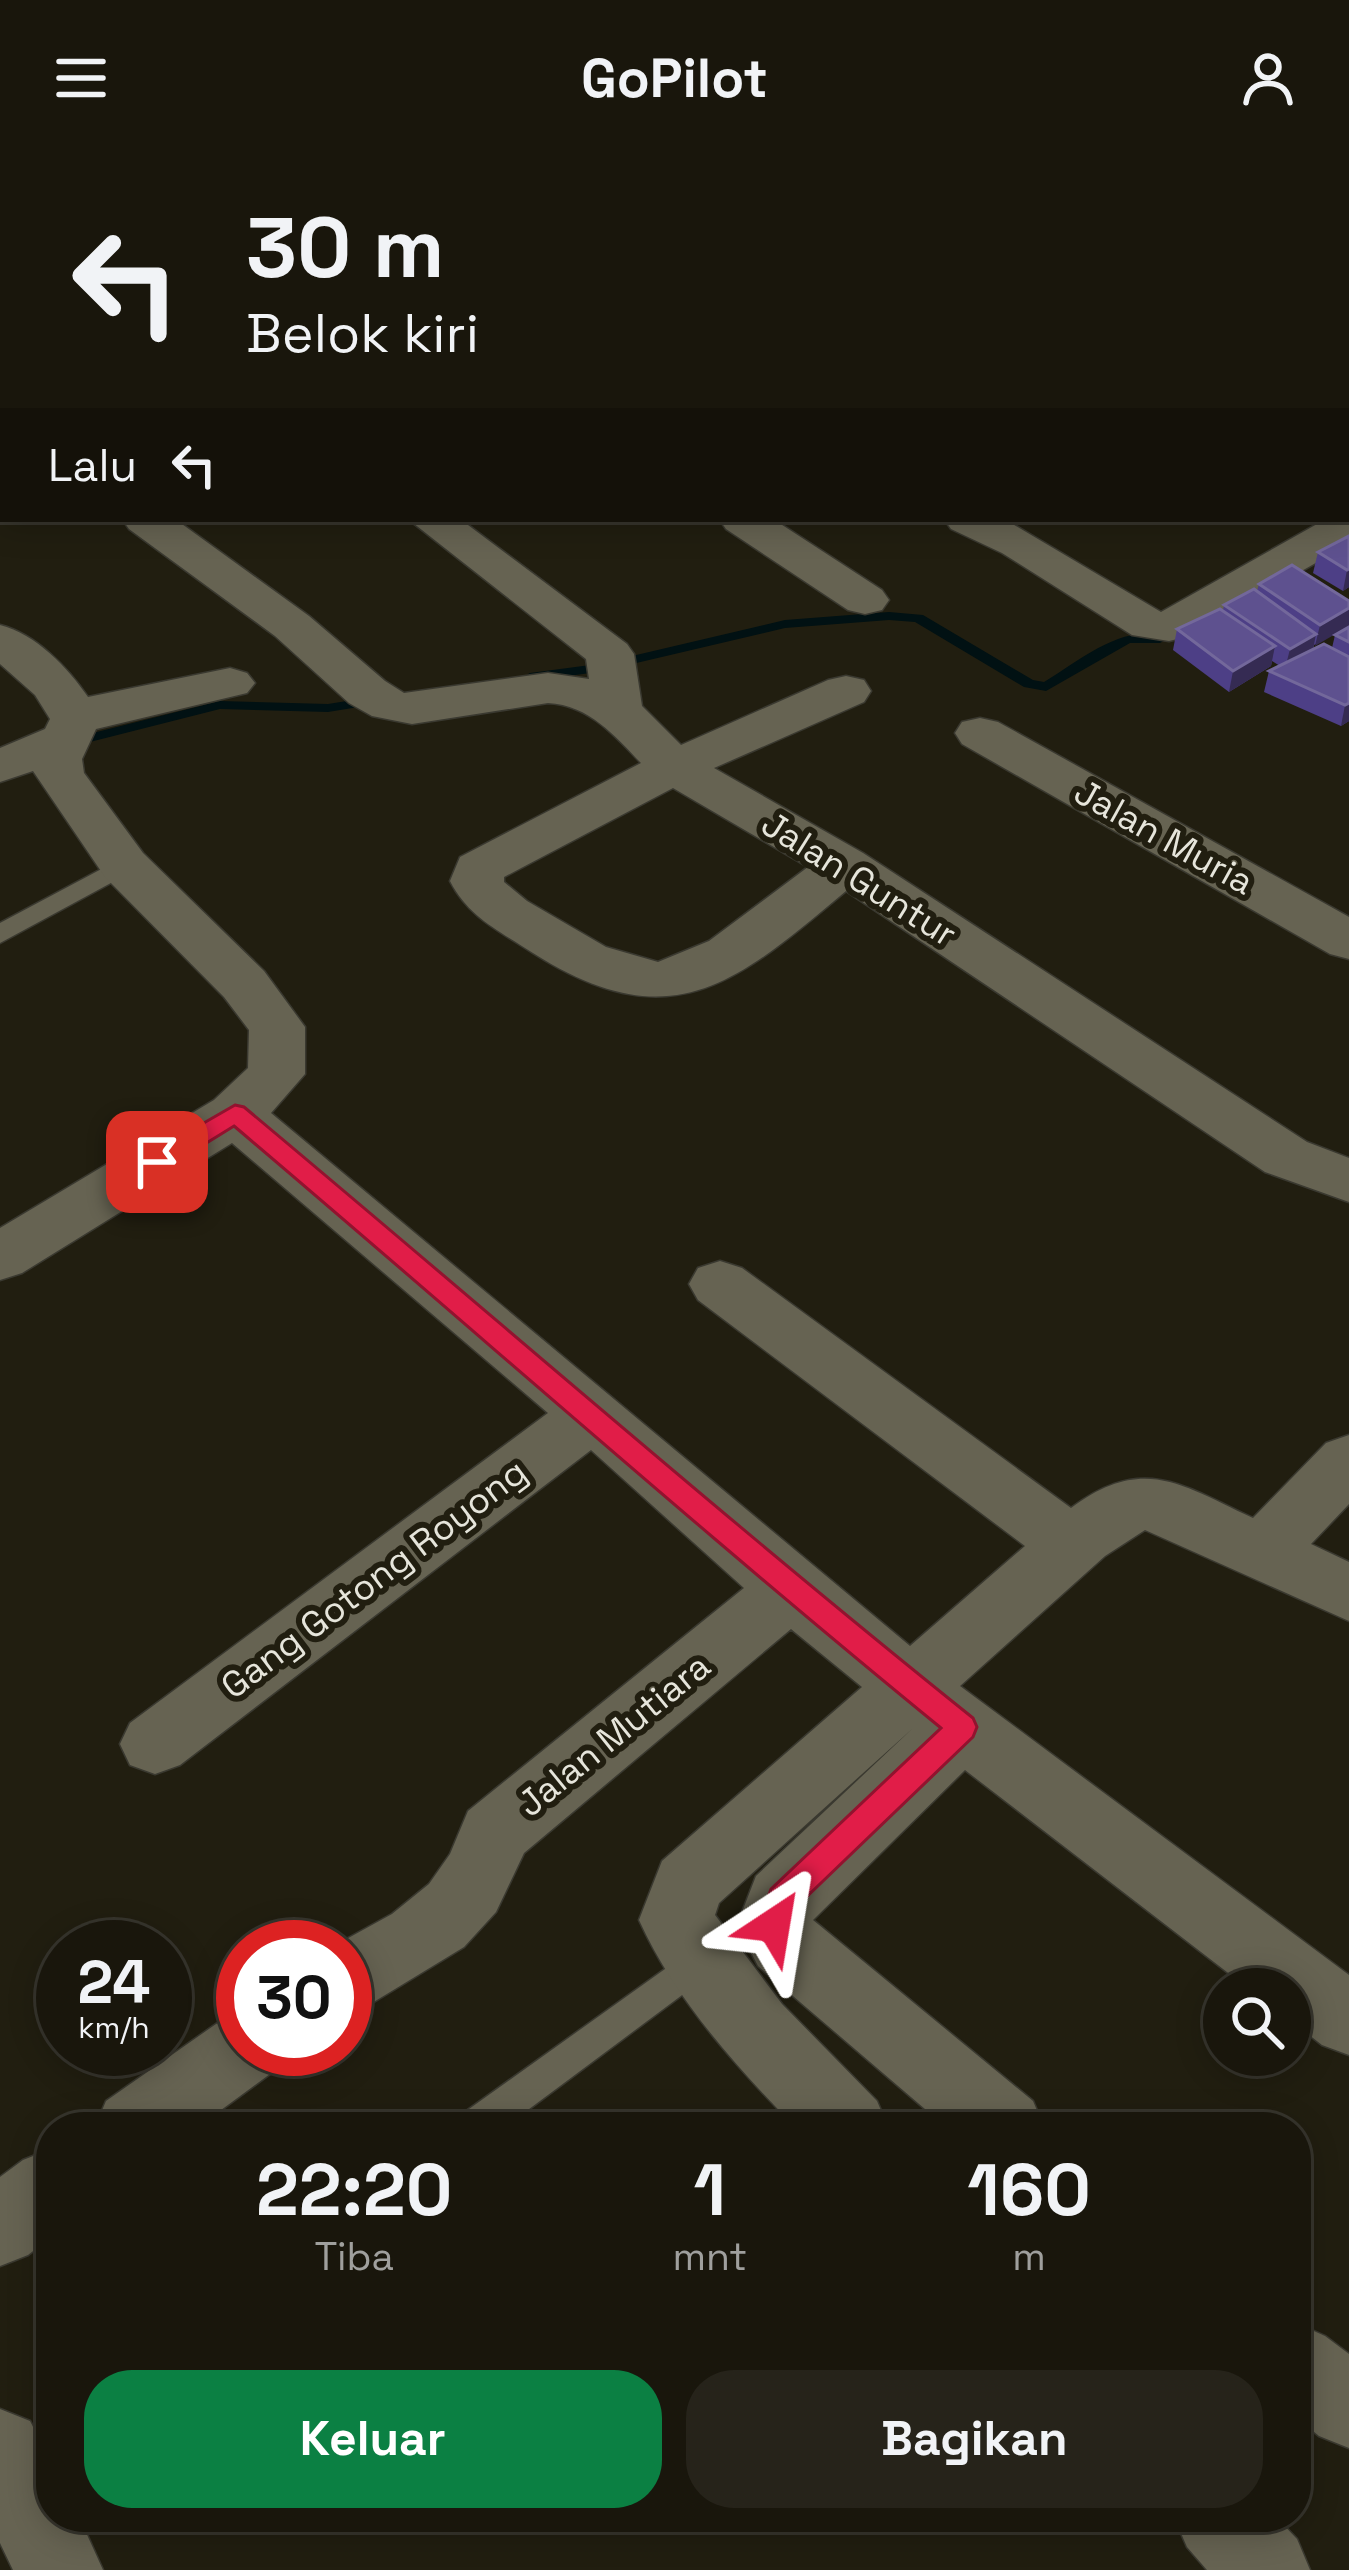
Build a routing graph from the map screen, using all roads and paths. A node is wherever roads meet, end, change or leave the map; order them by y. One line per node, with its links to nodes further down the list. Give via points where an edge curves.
1 (149, 522): 10 (street, via 378,698 412,709)
2 (433, 522): 10 (street, Jalan Guntur)
3 (973, 522): 7 (street)
4 (1059, 522): 7 (street)
5 (765, 523): 8 (street)
6 (1349, 525): 7 (street, via 1291,582 1169,627 1149,626)
7 (1018, 543)
8 (865, 600)
9 (0, 640): 13 (street, via 68,702)
10 (614, 680): 16 (street, Jalan Guntur)
11 (230, 683): 13 (street, via 111,706)
12 (846, 691): 16 (street)
13 (69, 729): 15 (street); 17 (street, via 58,774)
14 (980, 733): 20 (street, Jalan Muria)
15 (0, 766)
16 (674, 766): 18 (street, Jalan Guntur); 18 (street, via 479,869 480,890 586,962 661,981 722,956)
17 (124, 865): 19 (lane); 21 (street, via 277,1027 276,1074)
18 (844, 866): 22 (street, Jalan Guntur, via 1286,1157)
19 (0, 934)
20 (1347, 937)
21 (235, 1114): 23 (street); 25 (street)
22 (1349, 1181)
23 (0, 1257)
24 (720, 1283): 27 (street)
25 (593, 1414): 29 (street); 32 (street, Gang Gotong Royong)
26 (1349, 1461): 28 (street)
27 (1072, 1545): 28 (street, via 1108,1515 1141,1502); 31 (street)
28 (1264, 1550): 30 (street)
29 (791, 1589): 31 (street); 34 (street, Jalan Mutiara, via 494,1834 482,1876 448,1919)
30 (1349, 1593)
31 (936, 1706): 33 (street, via 688,1884 676,1920); 35 (street); 40 (street, via 782,1899 774,1925 784,1942)
32 (155, 1744)
33 (700, 1960): 38 (lane); 39 (street, via 782,2063)
34 (372, 1963)
35 (1349, 2020)
36 (216, 2068): 37 (street)
37 (155, 2112)
38 (495, 2112)
39 (833, 2112)
40 (987, 2112)
41 (36, 2199): 42 (street)
42 (0, 2227)
43 (1311, 2377): 44 (street)
44 (1349, 2406)
45 (0, 2451): 46 (street)
46 (36, 2524)
47 (40, 2532): 49 (street)
48 (1231, 2532): 50 (street)
49 (59, 2570)
50 (1266, 2570)

